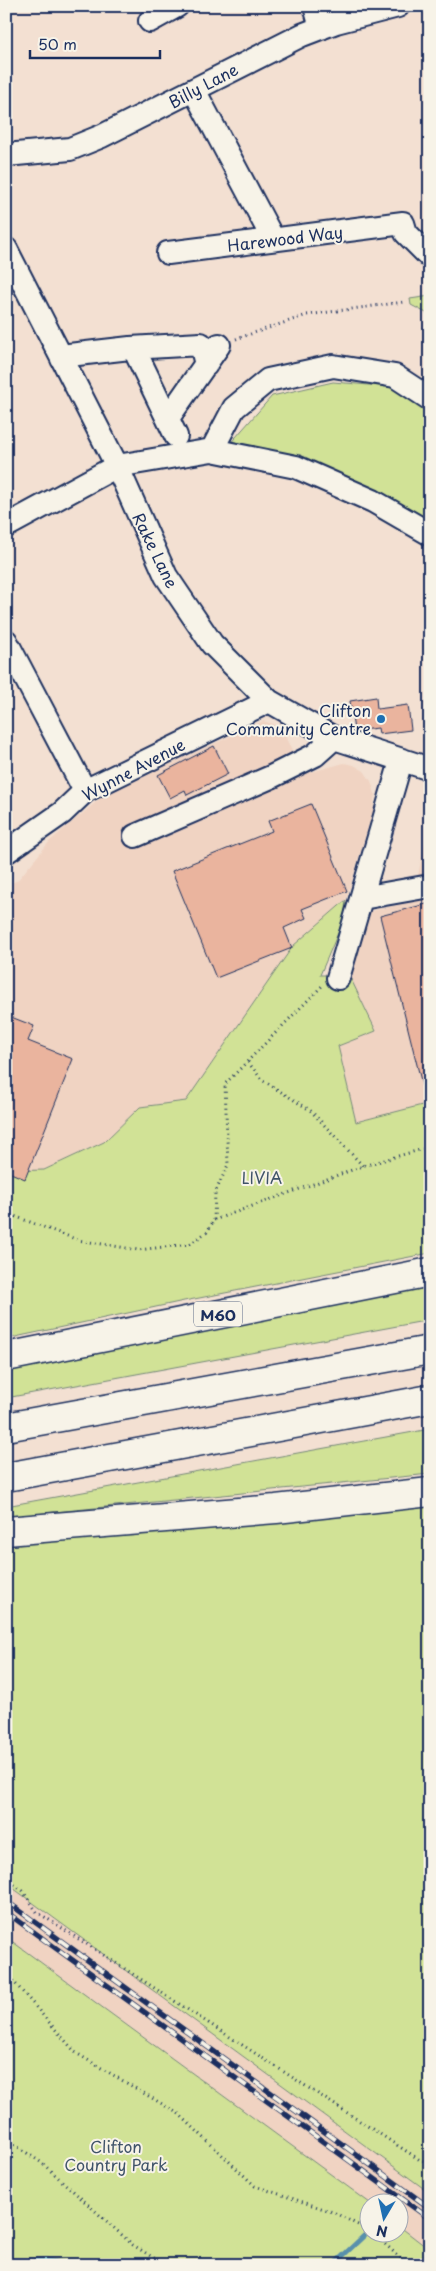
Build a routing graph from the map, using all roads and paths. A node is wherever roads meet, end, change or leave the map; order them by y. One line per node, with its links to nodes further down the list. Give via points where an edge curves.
1 (177, 6): 4 (street)
2 (315, 6): 5 (street)
3 (398, 6): 5 (street, Billy Lane)
4 (150, 21)
5 (321, 28): 6 (street, Billy Lane, via 268,50)
6 (194, 90): 7 (street, Billy Lane, via 70,149); 8 (street)
7 (6, 155)
8 (273, 239): 10 (street, Harewood Way); 11 (street, Harewood Way, via 403,223 406,234)
9 (6, 249): 15 (street, Rake Lane)
10 (168, 253)
11 (430, 257)
12 (404, 302): 14 (path, via 307,316)
13 (136, 348): 14 (street); 14 (street, via 172,427); 15 (street, via 69,355)
14 (209, 351)
15 (62, 359): 18 (street, Rake Lane)
16 (430, 399): 17 (street, via 395,376 333,366 268,380 234,408)
17 (212, 450): 18 (street); 20 (street, via 296,467 373,501)
18 (117, 466): 19 (street); 22 (street, Rake Lane, via 166,576 212,644)
19 (6, 526)
20 (430, 534)
21 (6, 641): 26 (street)
22 (269, 701): 23 (street, Rake Lane); 26 (street, Wynne Avenue)
23 (334, 738): 24 (street, Rake Lane); 27 (street, via 316,755)
24 (401, 761): 25 (street, Rake Lane); 30 (street)
25 (430, 768)
26 (85, 791): 28 (street, Wynne Avenue, via 62,813)
27 (135, 836)
28 (6, 852)
29 (430, 886): 30 (street)
30 (362, 898): 31 (street)
31 (339, 975): 32 (path, via 328,974 325,983)
32 (248, 1062): 34 (path, via 262,1080 310,1110); 36 (path, via 225,1084 228,1165 216,1193)
33 (430, 1147): 34 (path)
34 (362, 1166): 36 (path)
35 (6, 1213): 36 (path, via 78,1240 138,1250 190,1244 207,1232)
36 (214, 1220)
37 (430, 1272): 39 (highway, M60)
38 (430, 1350): 41 (highway)
39 (6, 1357)
40 (430, 1400): 42 (highway)
41 (6, 1427)
42 (6, 1477)
43 (430, 1492): 44 (highway)
44 (6, 1531)
45 (6, 1880): 48 (path, via 23,1891 37,1912 420,2160)
46 (6, 1973): 49 (path, via 76,2053 179,2114 255,2186 333,2212)
47 (6, 2139): 51 (path, via 42,2163 133,2245)
48 (430, 2162)
49 (358, 2225)
50 (385, 2244): 52 (path)
51 (165, 2265)
52 (408, 2265)

